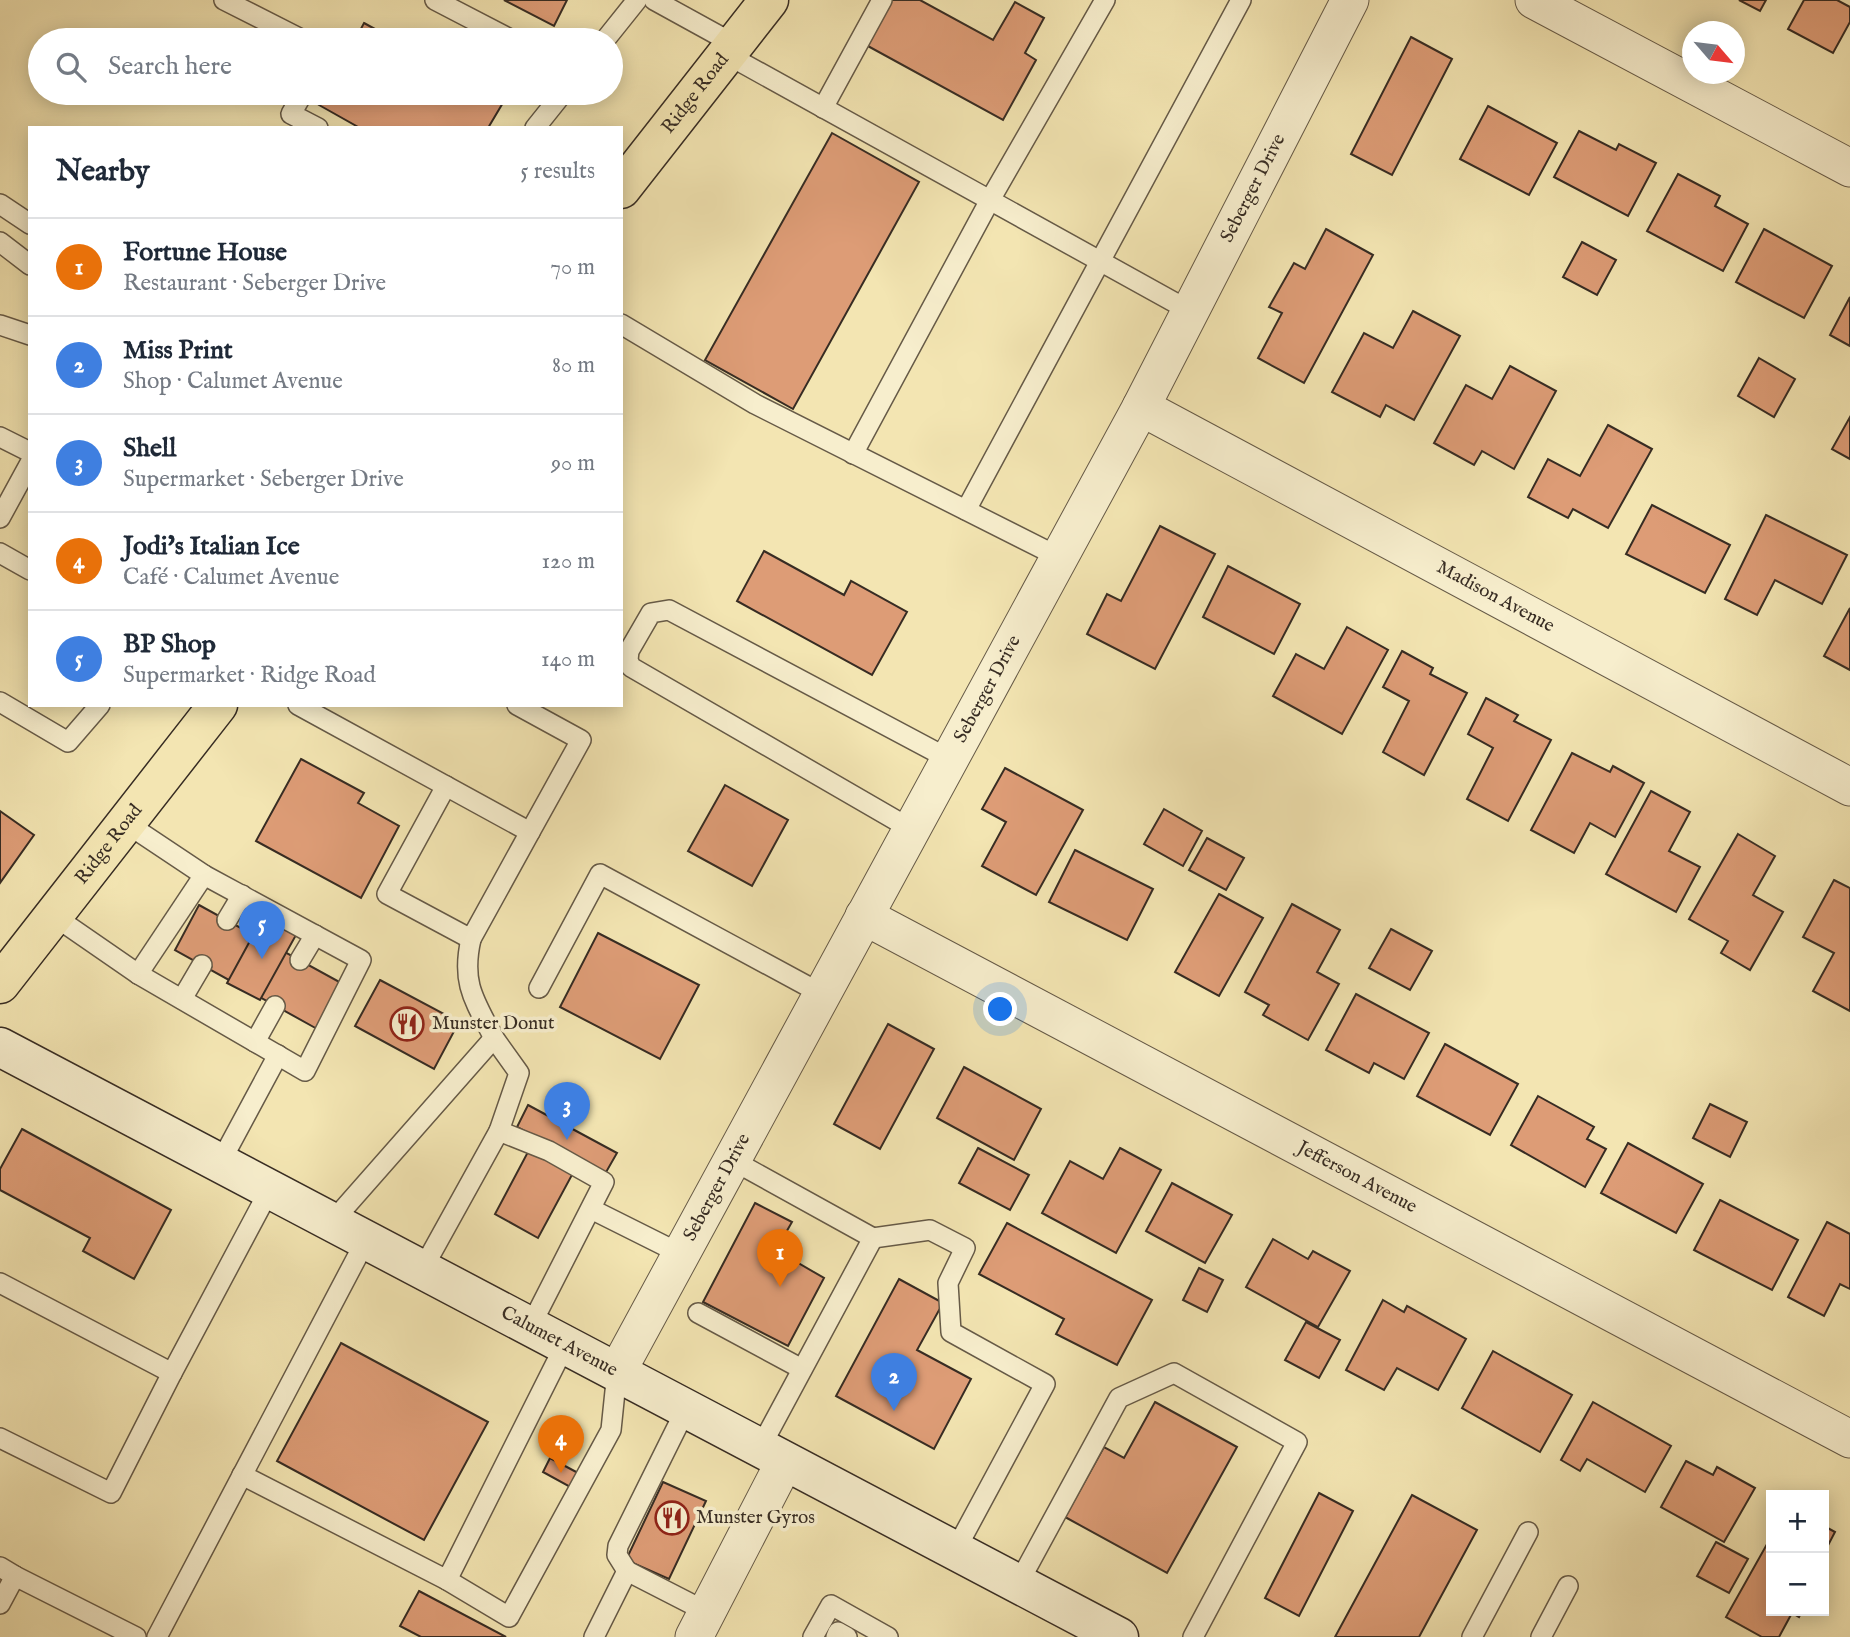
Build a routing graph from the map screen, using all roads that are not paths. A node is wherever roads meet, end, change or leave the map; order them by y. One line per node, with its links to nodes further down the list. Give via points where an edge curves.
1 (224, 0): 11 (lane)
2 (435, 0): 12 (lane)
3 (637, 0): 13 (lane)
4 (654, 0): 14 (lane)
5 (769, 0): 14 (main road, Ridge Road)
6 (883, 0): 17 (lane)
7 (1105, 0): 22 (lane)
8 (1241, 0): 26 (lane)
9 (1350, 0): 28 (street, Seberger Drive)
10 (1534, 0): 20 (street)
11 (279, 28)
12 (489, 28)
13 (615, 28)
14 (730, 49): 17 (lane); 21 (main road, Ridge Road)
15 (296, 105): 18 (lane, via 291,114)
16 (554, 105): 19 (lane)
17 (823, 108): 22 (lane)
18 (314, 126)
19 (537, 126)
20 (1850, 168)
21 (623, 186)
22 (990, 201): 26 (lane); 35 (lane)
23 (0, 204): 24 (lane)
24 (28, 223)
25 (0, 242): 27 (lane)
26 (1100, 262): 28 (lane); 37 (lane)
27 (28, 263)
28 (1190, 312): 32 (street, Seberger Drive)
29 (0, 325): 31 (lane)
30 (623, 325): 35 (lane, via 755,404)
31 (28, 334)
32 (1141, 407): 40 (street, Seberger Drive); 50 (street, Madison Avenue)
33 (0, 437): 34 (lane)
34 (28, 451)
35 (853, 454): 37 (lane)
36 (28, 467): 38 (lane)
37 (966, 510): 40 (lane)
38 (0, 518)
39 (0, 553): 41 (lane)
40 (1059, 557): 48 (street, Seberger Drive)
41 (28, 569)
42 (624, 661): 48 (lane, via 651,613 668,610); 52 (lane)
43 (0, 702): 44 (lane, via 68,741)
44 (98, 707)
45 (216, 707): 51 (main road, Ridge Road)
46 (302, 707): 49 (lane)
47 (521, 707): 53 (lane, via 581,740)
48 (949, 760): 52 (street, Seberger Drive)
49 (446, 786): 53 (lane); 60 (lane, via 387,894)
50 (1850, 786)
51 (126, 823): 54 (lane); 56 (main road, Ridge Road)
52 (911, 829): 57 (street, Seberger Drive)
53 (530, 832): 60 (lane)
54 (204, 875): 55 (lane); 63 (lane)
55 (242, 895): 58 (lane); 59 (lane)
56 (54, 916): 63 (lane); 64 (main road, Ridge Road)
57 (864, 916): 66 (street, Seberger Drive); 92 (street, Jefferson Avenue)
58 (227, 920)
59 (315, 935): 61 (lane); 72 (lane, via 361,960 305,1071)
60 (471, 939): 69 (lane, via 465,965 472,996)
61 (300, 960)
62 (202, 965): 67 (lane)
63 (138, 974): 67 (lane)
64 (0, 984)
65 (539, 988): 66 (lane, via 600,874)
66 (822, 994): 74 (street, Seberger Drive)
67 (182, 999): 70 (lane)
68 (275, 1006): 70 (lane)
69 (494, 1038): 73 (lane, via 519,1073); 78 (lane)
70 (256, 1042): 72 (lane)
71 (0, 1047): 75 (main road, Calumet Avenue)
72 (278, 1055): 75 (lane)
73 (499, 1131): 77 (lane, via 549,1151 604,1182); 82 (lane)
74 (732, 1160): 79 (lane); 81 (street, Seberger Drive)
75 (220, 1163): 76 (main road, Calumet Avenue)
76 (270, 1189): 78 (main road, Calumet Avenue); 88 (lane)
77 (591, 1209): 81 (lane); 85 (lane)
78 (332, 1222): 80 (main road, Calumet Avenue)
79 (873, 1238): 87 (lane); 96 (lane, via 930,1230 965,1248 948,1283 951,1332 1045,1384)
80 (366, 1240): 82 (main road, Calumet Avenue); 94 (lane)
81 (681, 1254): 89 (street, Seberger Drive)
82 (422, 1270): 85 (main road, Calumet Avenue)
83 (0, 1283): 88 (lane)
84 (698, 1313): 87 (lane)
85 (530, 1326): 86 (main road, Calumet Avenue)
86 (565, 1345): 89 (main road, Calumet Avenue); 99 (lane)
87 (802, 1369): 93 (lane)
88 (172, 1373): 91 (lane, via 111,1493)
89 (617, 1373): 90 (main road, Calumet Avenue); 99 (lane, via 611,1430 509,1617)
90 (686, 1409): 93 (main road, Calumet Avenue); 97 (lane, via 618,1546 617,1555)
91 (0, 1438)
92 (1850, 1439)
93 (772, 1454): 96 (main road, Calumet Avenue); 103 (street)
94 (242, 1475): 99 (lane); 106 (lane)
95 (1528, 1532): 114 (lane)
96 (955, 1551): 100 (main road, Calumet Avenue)
97 (627, 1571): 103 (lane); 107 (lane)
98 (8, 1572): 102 (lane); 105 (lane)
99 (447, 1580)
100 (1018, 1584): 104 (main road, Calumet Avenue); 113 (lane, via 1119,1398 1174,1373 1297,1442)
101 (1568, 1586): 115 (lane)
102 (0, 1604)
103 (700, 1624)
104 (1075, 1627): 112 (main road, Calumet Avenue)
105 (136, 1637)
106 (157, 1637)
107 (594, 1637)
108 (813, 1637): 111 (lane, via 831,1605)
109 (836, 1637): 110 (lane, via 838,1632)
110 (847, 1637)
111 (888, 1637)
112 (1118, 1637)
113 (1192, 1637)
114 (1472, 1637)
115 (1541, 1637)

